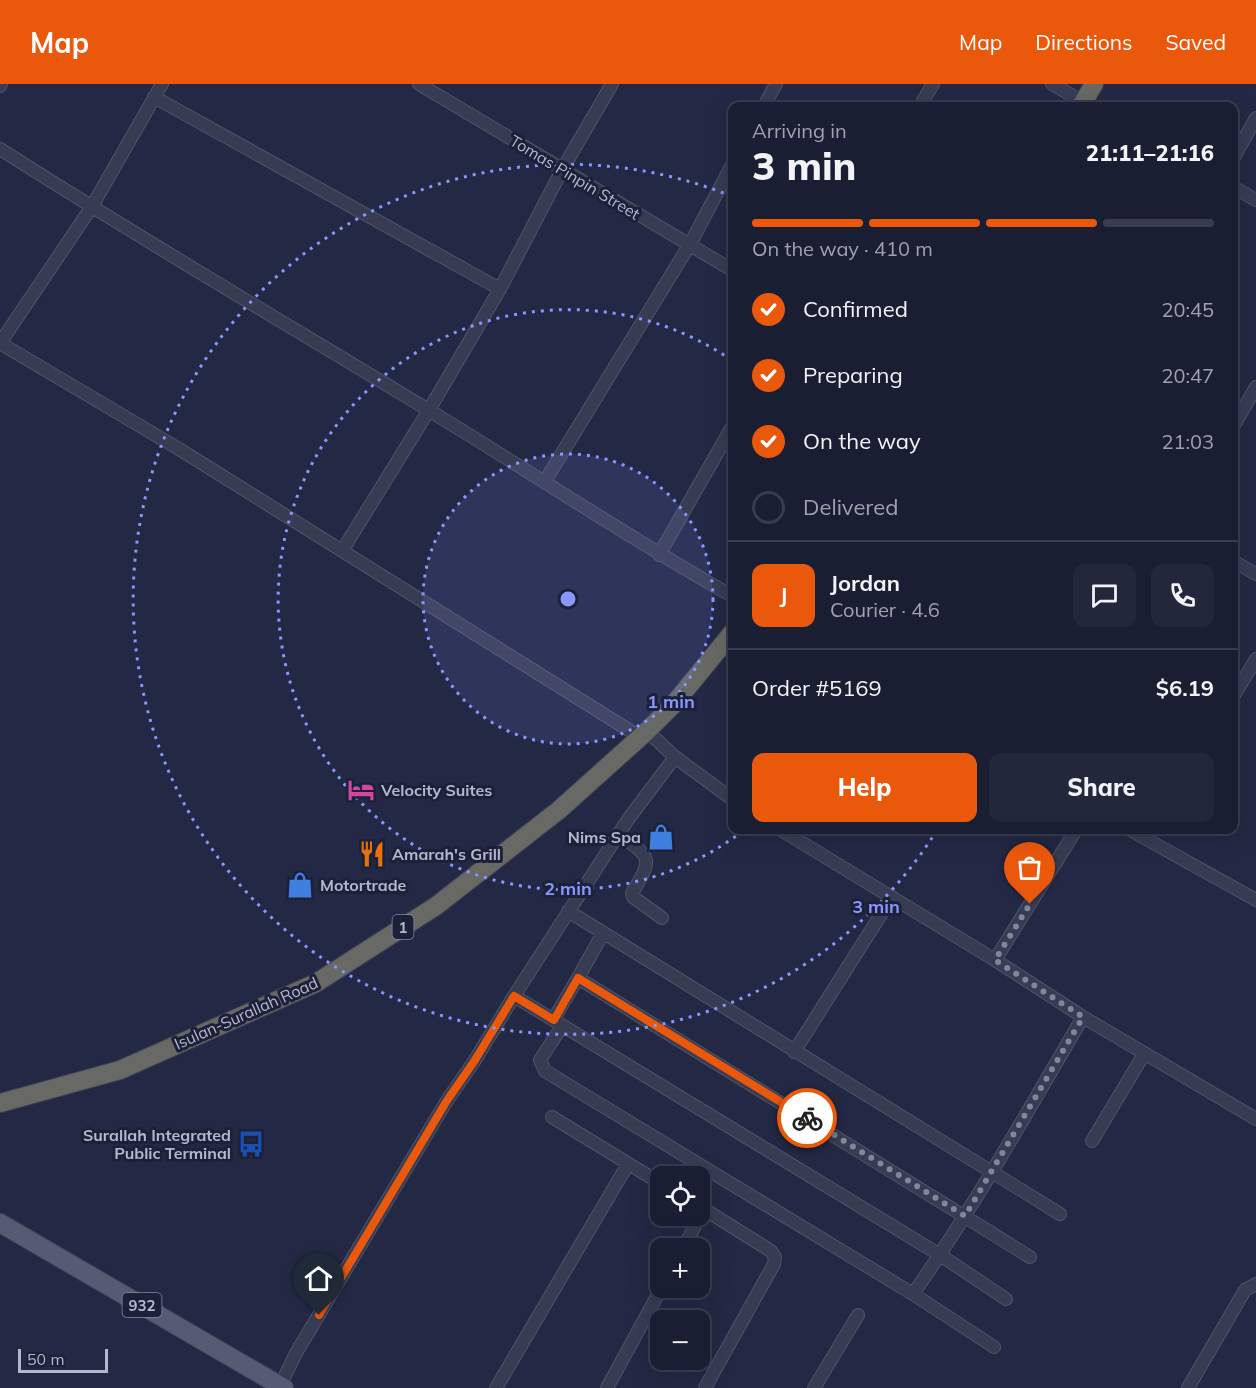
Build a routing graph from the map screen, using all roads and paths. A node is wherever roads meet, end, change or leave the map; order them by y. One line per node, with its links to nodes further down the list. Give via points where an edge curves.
1 (162, 84): 8 (street)
2 (419, 84): 16 (street, Tomas Pinpin Street)
3 (612, 84): 16 (street)
4 (776, 84): 9 (street)
5 (933, 84): 10 (street)
6 (1052, 84): 11 (street)
7 (1094, 84): 12 (highway)
8 (154, 97): 20 (street); 23 (street)
9 (766, 102)
10 (922, 102)
11 (1080, 102)
12 (1086, 102)
13 (1256, 118): 15 (street)
14 (0, 149): 20 (street)
15 (1238, 150)
16 (562, 170): 21 (street, Tomas Pinpin Street); 23 (street)
17 (728, 173): 21 (street)
18 (1238, 190): 19 (street)
19 (1256, 200)
20 (91, 207): 24 (street); 26 (street)
21 (690, 244): 22 (street, Tomas Pinpin Street); 29 (street)
22 (728, 268)
23 (500, 289): 26 (street)
24 (0, 343): 30 (street)
25 (1256, 387): 27 (street)
26 (429, 410): 29 (street); 30 (street)
27 (1238, 418)
28 (728, 434): 31 (street)
29 (545, 481): 31 (street)
30 (342, 552): 38 (street)
31 (660, 555): 34 (street)
32 (1238, 564): 33 (street)
33 (1256, 574)
34 (728, 594)
35 (728, 638): 38 (highway, Isulan-Surallah Road / 1)
36 (1256, 659): 37 (street)
37 (1238, 689)
38 (644, 734): 39 (street); 57 (highway, Isulan-Surallah Road / 1, via 559,810 436,906 316,983 120,1070)
39 (675, 758): 40 (street); 41 (street)
40 (728, 796)
41 (618, 834): 47 (street); 48 (street, via 646,858 646,868 633,897)
42 (788, 834): 45 (street)
43 (1074, 834): 50 (street)
44 (1149, 834): 46 (street)
45 (892, 897): 50 (street); 55 (street)
46 (1256, 900)
47 (568, 911): 49 (street); 52 (street)
48 (662, 918)
49 (603, 933): 51 (street); 55 (street)
50 (995, 960): 53 (street)
51 (578, 978): 54 (street); 66 (street)
52 (514, 996): 54 (street); 76 (street, via 296,1353)
53 (1083, 1017): 56 (street); 62 (street)
54 (558, 1023): 68 (street); 71 (street, via 540,1060 545,1071)
55 (794, 1052): 62 (street)
56 (1144, 1054): 59 (street); 60 (street)
57 (0, 1103)
58 (552, 1117): 61 (street)
59 (1256, 1119)
60 (1092, 1141)
61 (628, 1164): 63 (street); 77 (street)
62 (992, 1172): 65 (street); 66 (street)
63 (650, 1177)
64 (710, 1214): 79 (street, via 775,1257)
65 (1059, 1214)
66 (965, 1216): 68 (street); 69 (street)
67 (0, 1222): 76 (main road, 932)
68 (940, 1256): 71 (street); 73 (street)
69 (1030, 1257)
70 (1256, 1284): 81 (street, via 1245,1290)
71 (913, 1294): 75 (street)
72 (656, 1298): 78 (street)
73 (1006, 1299)
74 (858, 1315): 80 (street)
75 (994, 1347)
76 (281, 1387)
77 (496, 1388)
78 (607, 1388)
79 (705, 1388)
80 (814, 1388)
81 (1188, 1388)

